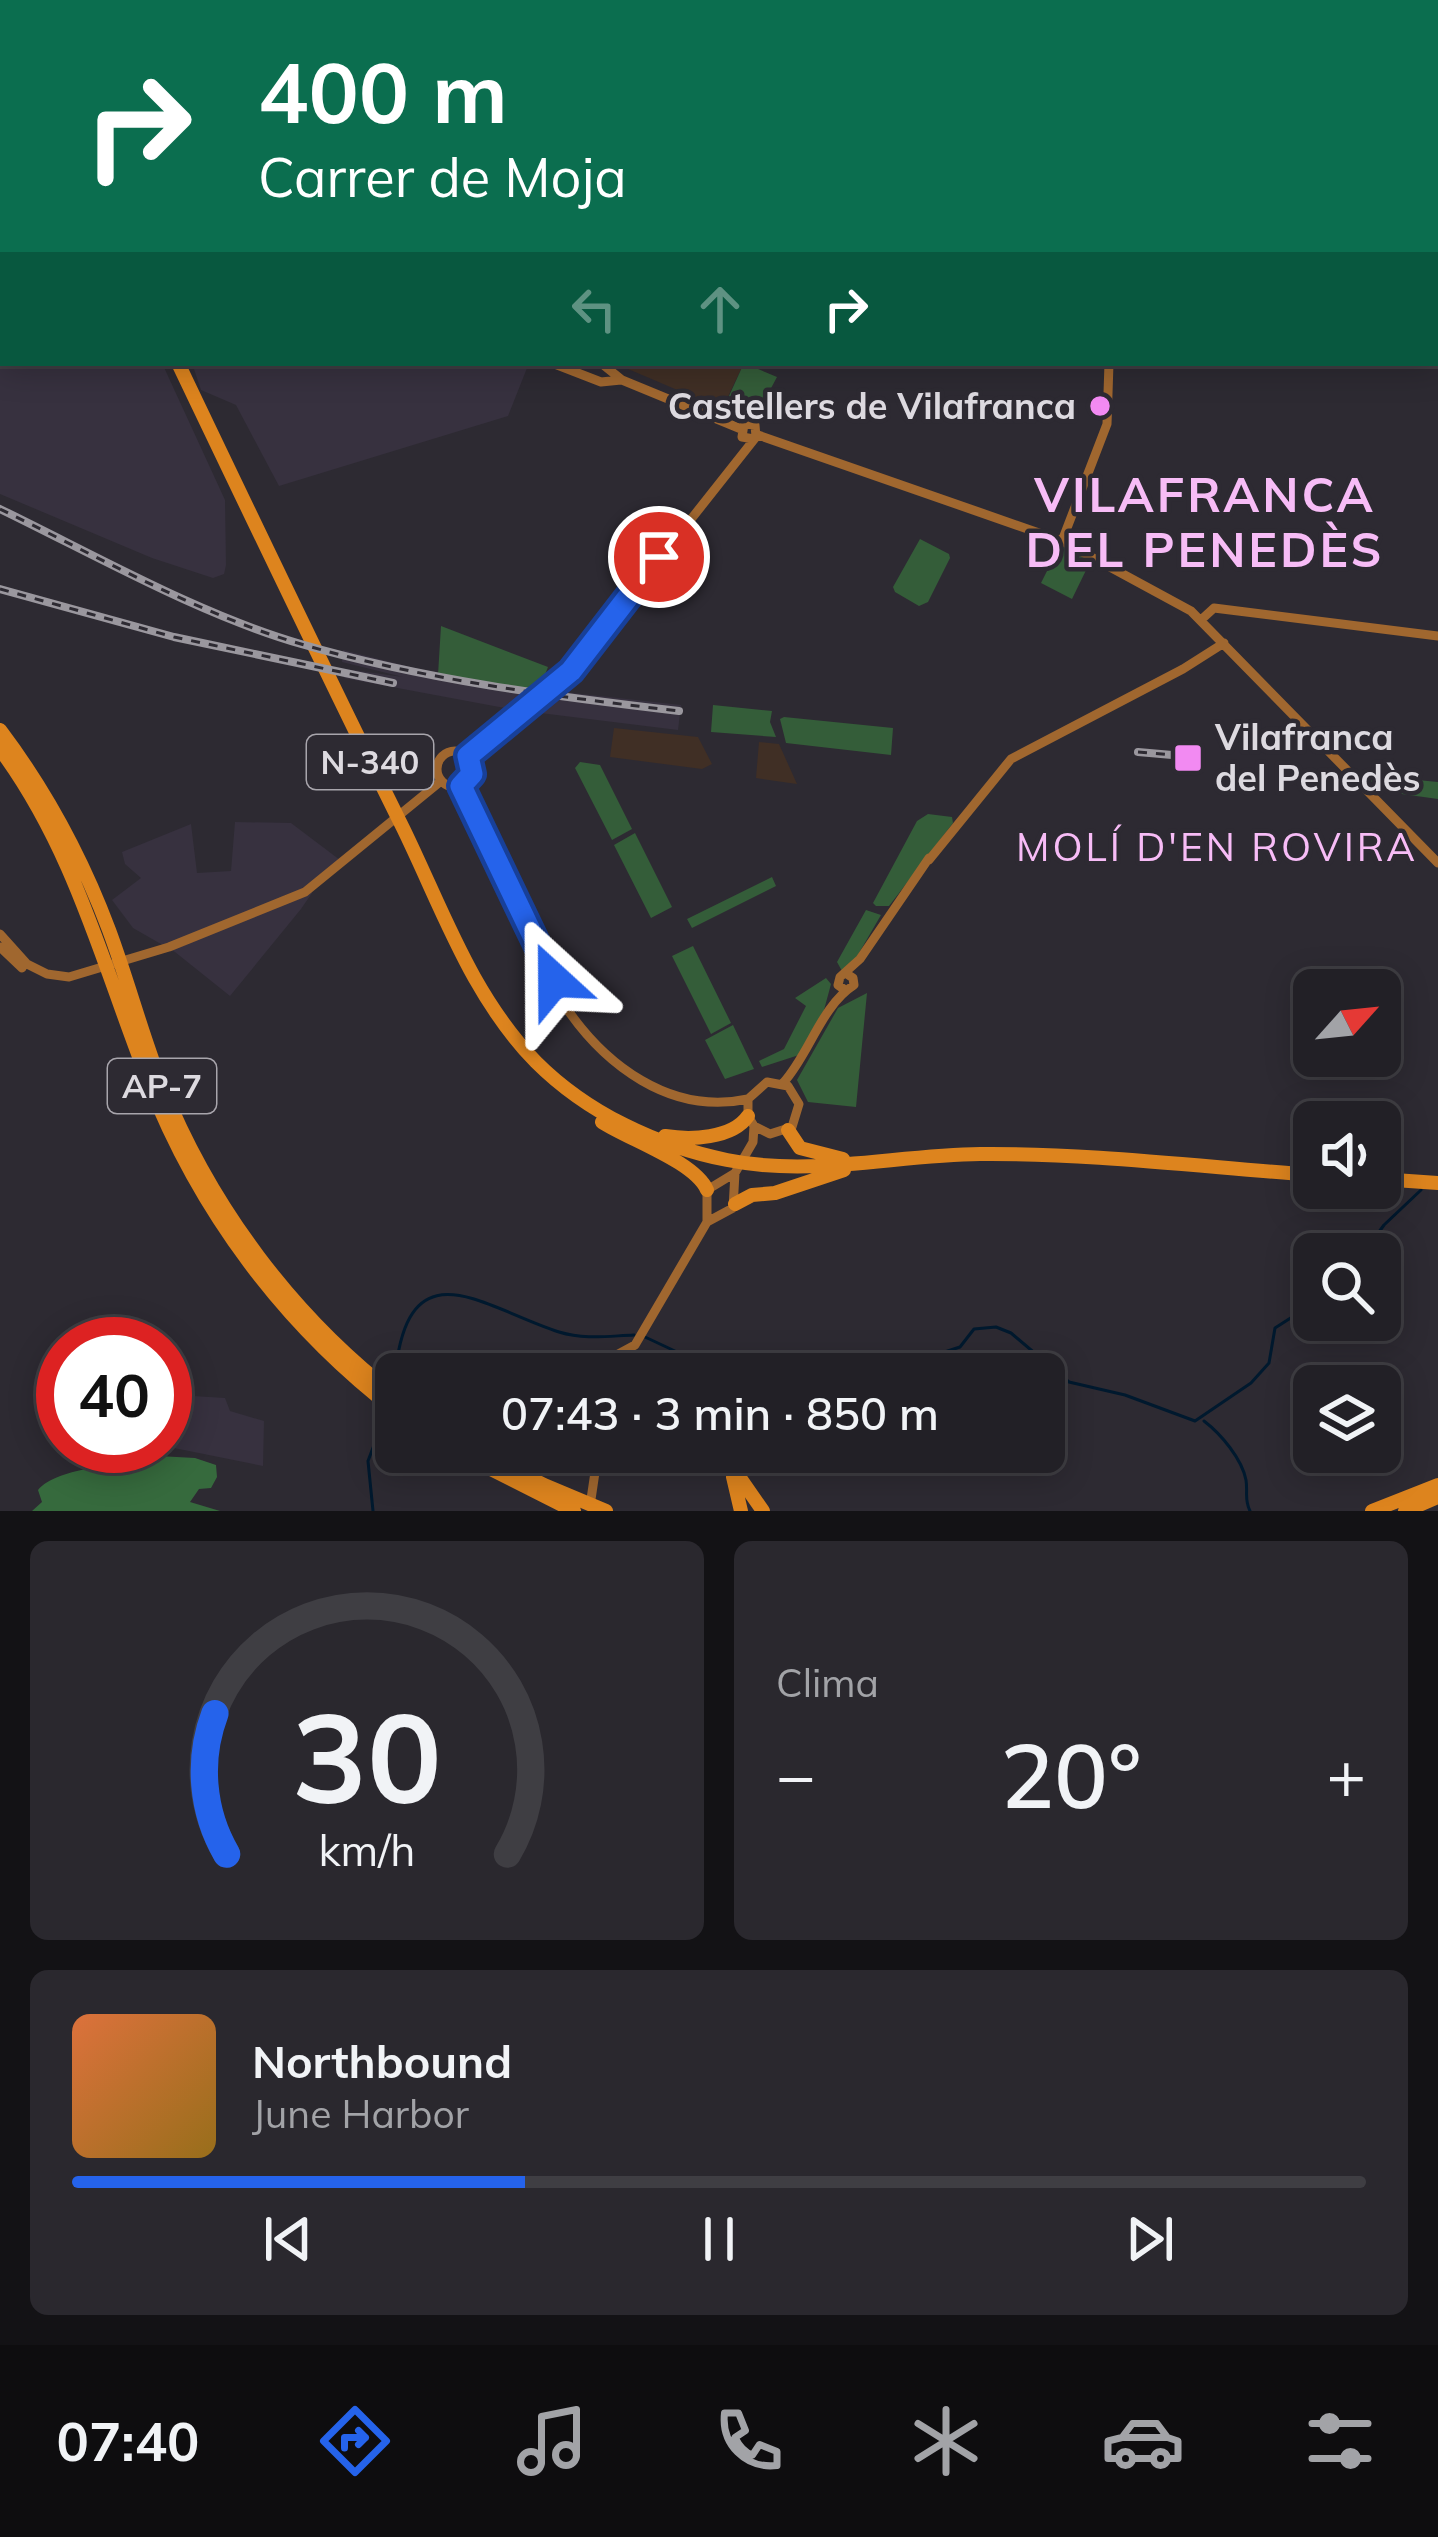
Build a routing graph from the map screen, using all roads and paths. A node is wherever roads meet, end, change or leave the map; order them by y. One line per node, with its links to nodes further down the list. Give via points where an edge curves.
1 (179, 366): 22 (highway, N-340, via 461,958 520,1044)
2 (558, 366): 4 (street, via 601,382)
3 (1109, 366): 6 (street, via 1104,431)
4 (606, 371): 5 (street)
5 (749, 435): 6 (street); 12 (street, via 582,658)
6 (1062, 542): 7 (street)
7 (1202, 619): 8 (street, via 1214,608); 9 (street)
8 (1438, 636)
9 (1224, 643): 15 (street); 21 (street, via 1043,738 999,770 850,976 840,976 842,988)
10 (0, 730): 39 (highway, AP-7, via 89,881 163,1087 209,1182 297,1303)
11 (0, 749): 40 (highway, AP-7, via 83,895 154,1095 200,1190 289,1312)
12 (468, 756): 13 (street, via 445,754 436,770); 14 (street, via 472,774)
13 (441, 781): 14 (street); 18 (street, via 305,892 98,970)
14 (461, 786): 19 (street)
15 (1438, 862)
16 (0, 934): 18 (street, via 20,959)
17 (0, 947): 18 (street, via 23,969)
18 (47, 974)
19 (554, 980): 20 (street, via 548,997); 20 (street, via 571,985)
20 (563, 1004): 23 (street, via 603,1054 638,1078)
21 (788, 1086): 23 (street, via 767,1082); 24 (street, via 800,1111)
22 (568, 1089): 23 (highway, via 624,1121 679,1138 734,1129); 28 (highway, N-340, via 648,1136); 33 (highway, via 630,1140 695,1172)
23 (749, 1113): 25 (street); 26 (street)
24 (788, 1130): 25 (street); 27 (highway, via 800,1148 824,1156)
25 (766, 1133): 26 (street)
26 (753, 1142): 28 (street)
27 (903, 1158): 28 (highway, N-340); 29 (highway, N-340, via 1017,1155); 34 (highway)
28 (733, 1167): 31 (street); 34 (street)
29 (1293, 1174)
30 (1401, 1180): 32 (highway)
31 (724, 1182): 33 (street); 34 (street)
32 (1438, 1183)
33 (707, 1190): 35 (street)
34 (735, 1197): 35 (street, via 727,1213)
35 (714, 1210): 36 (street)
36 (635, 1346): 37 (street); 38 (street)
37 (623, 1353)
38 (635, 1353)
39 (375, 1378)
40 (375, 1394)
41 (499, 1473): 48 (highway)
42 (524, 1473): 50 (highway)
43 (595, 1473): 49 (street)
44 (730, 1473): 51 (highway)
45 (735, 1473): 52 (highway)
46 (1438, 1485): 53 (highway)
47 (1438, 1497): 54 (highway)
48 (574, 1511)
49 (589, 1511)
50 (606, 1511)
51 (741, 1511)
52 (763, 1511)
53 (1372, 1511)
54 (1405, 1511)

